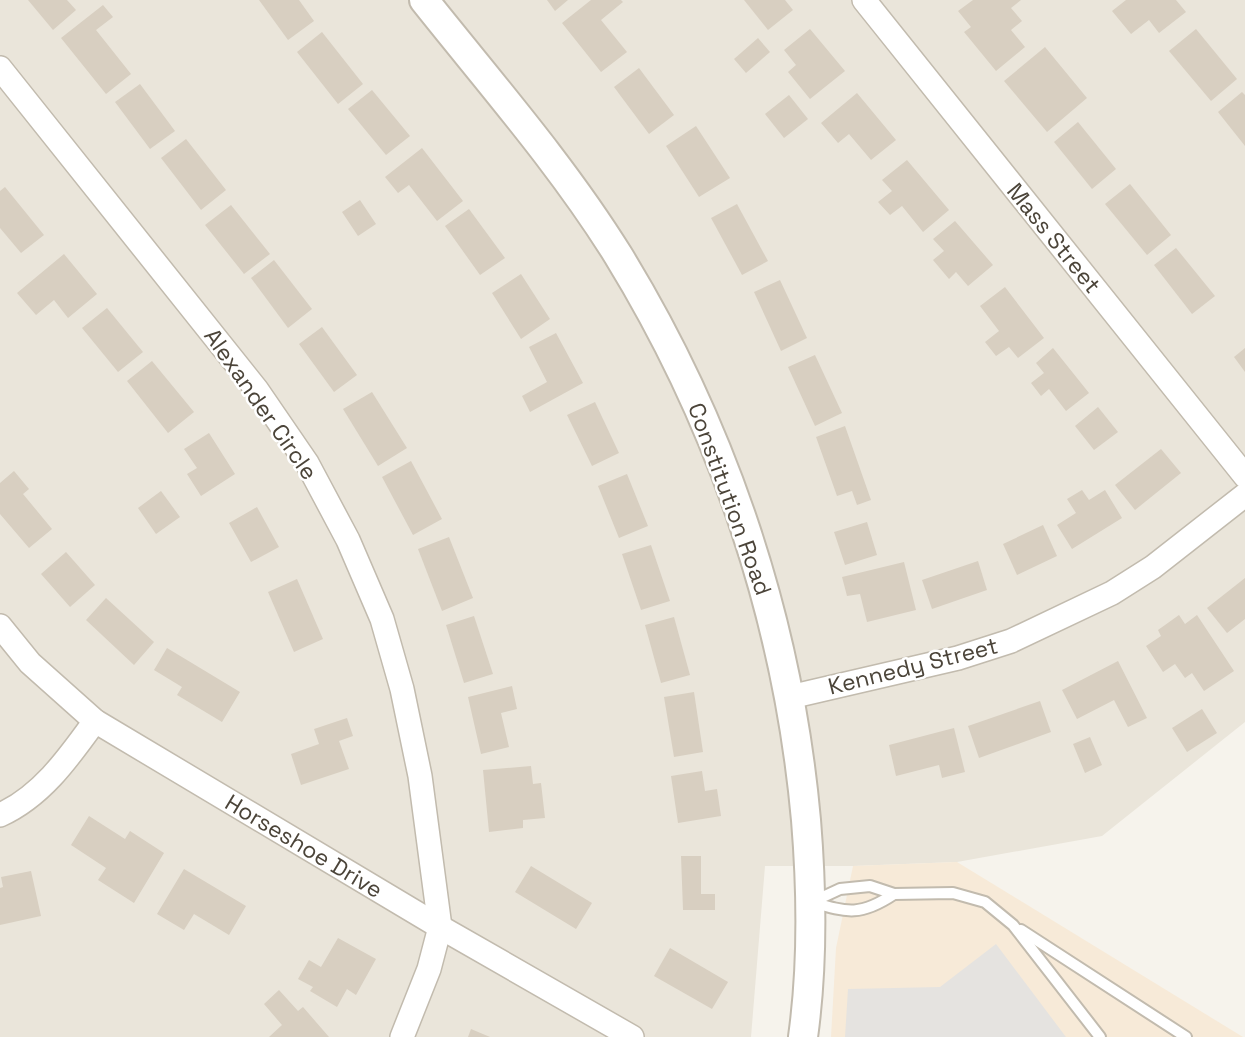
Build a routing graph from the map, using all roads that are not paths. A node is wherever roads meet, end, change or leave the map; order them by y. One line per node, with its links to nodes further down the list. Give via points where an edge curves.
1 (424, 0): 7 (street, Constitution Road, via 568,182 657,321 723,465 769,608)
2 (864, 0): 4 (street, Mass Street)
3 (0, 68): 13 (street, Alexander Circle, via 257,390 307,463 348,540 382,620 402,689 420,776)
4 (1245, 476)
5 (1245, 495): 7 (street, Kennedy Street, via 1112,593 1011,641)
6 (0, 626): 8 (street, Horseshoe Drive, via 30,663)
7 (790, 697): 11 (street, Constitution Road)
8 (95, 721): 9 (street, via 60,768 36,791); 13 (street, Horseshoe Drive)
9 (0, 814)
10 (894, 894): 11 (lane, via 870,886 840,889); 11 (lane, via 874,908 843,912); 12 (lane, via 953,893 985,902)
11 (812, 902): 16 (street, Constitution Road)
12 (1013, 925): 17 (lane); 18 (lane)
13 (440, 927): 14 (street, Alexander Circle); 15 (street, Horseshoe Drive)
14 (402, 1037)
15 (632, 1037)
16 (803, 1037)
17 (1100, 1037)
18 (1186, 1037)

